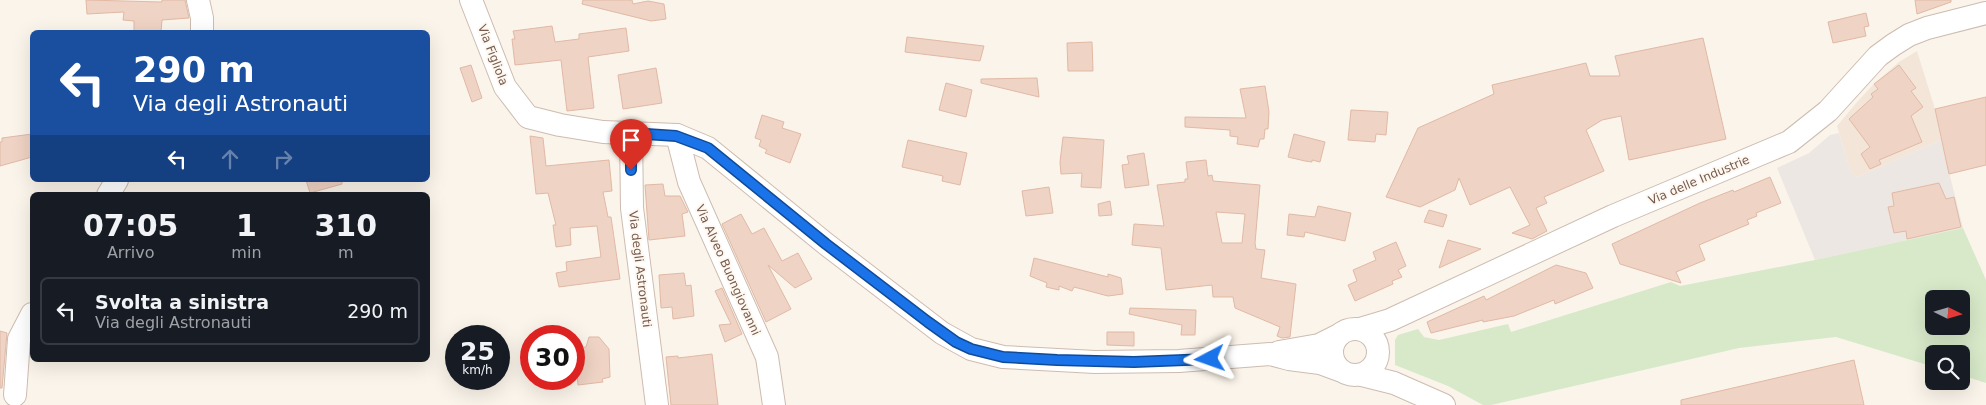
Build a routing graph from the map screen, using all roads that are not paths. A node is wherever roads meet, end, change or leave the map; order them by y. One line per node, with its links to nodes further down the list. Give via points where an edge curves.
1 (198, 0): 4 (street)
2 (472, 0): 5 (street, Via Figliola, via 505,87 528,117 603,132)
3 (1986, 13): 8 (street, Via delle Industrie, via 1909,35 1878,56 1828,111 1789,142 1613,216 1390,320)
4 (202, 30)
5 (631, 133): 6 (street, Via Figliola); 14 (street, Via degli Astronauti, via 632,208)
6 (676, 136): 9 (street, Via Figliola, via 708,148 942,333 971,349 1003,357 1096,362 1180,361); 15 (street, Via Alveo Buongiovanni, via 688,182 768,357)
7 (30, 318): 13 (street, via 19,339)
8 (1363, 341): 9 (street, Via delle Industrie); 10 (street, via 1332,348); 11 (street, via 1374,366); 12 (street)
9 (1270, 354): 10 (street, Via Figliola, via 1320,363)
10 (1339, 370): 11 (street)
11 (1362, 375): 12 (street)
12 (1394, 383): 16 (street)
13 (15, 395)
14 (657, 405)
15 (774, 405)
16 (1444, 405)

